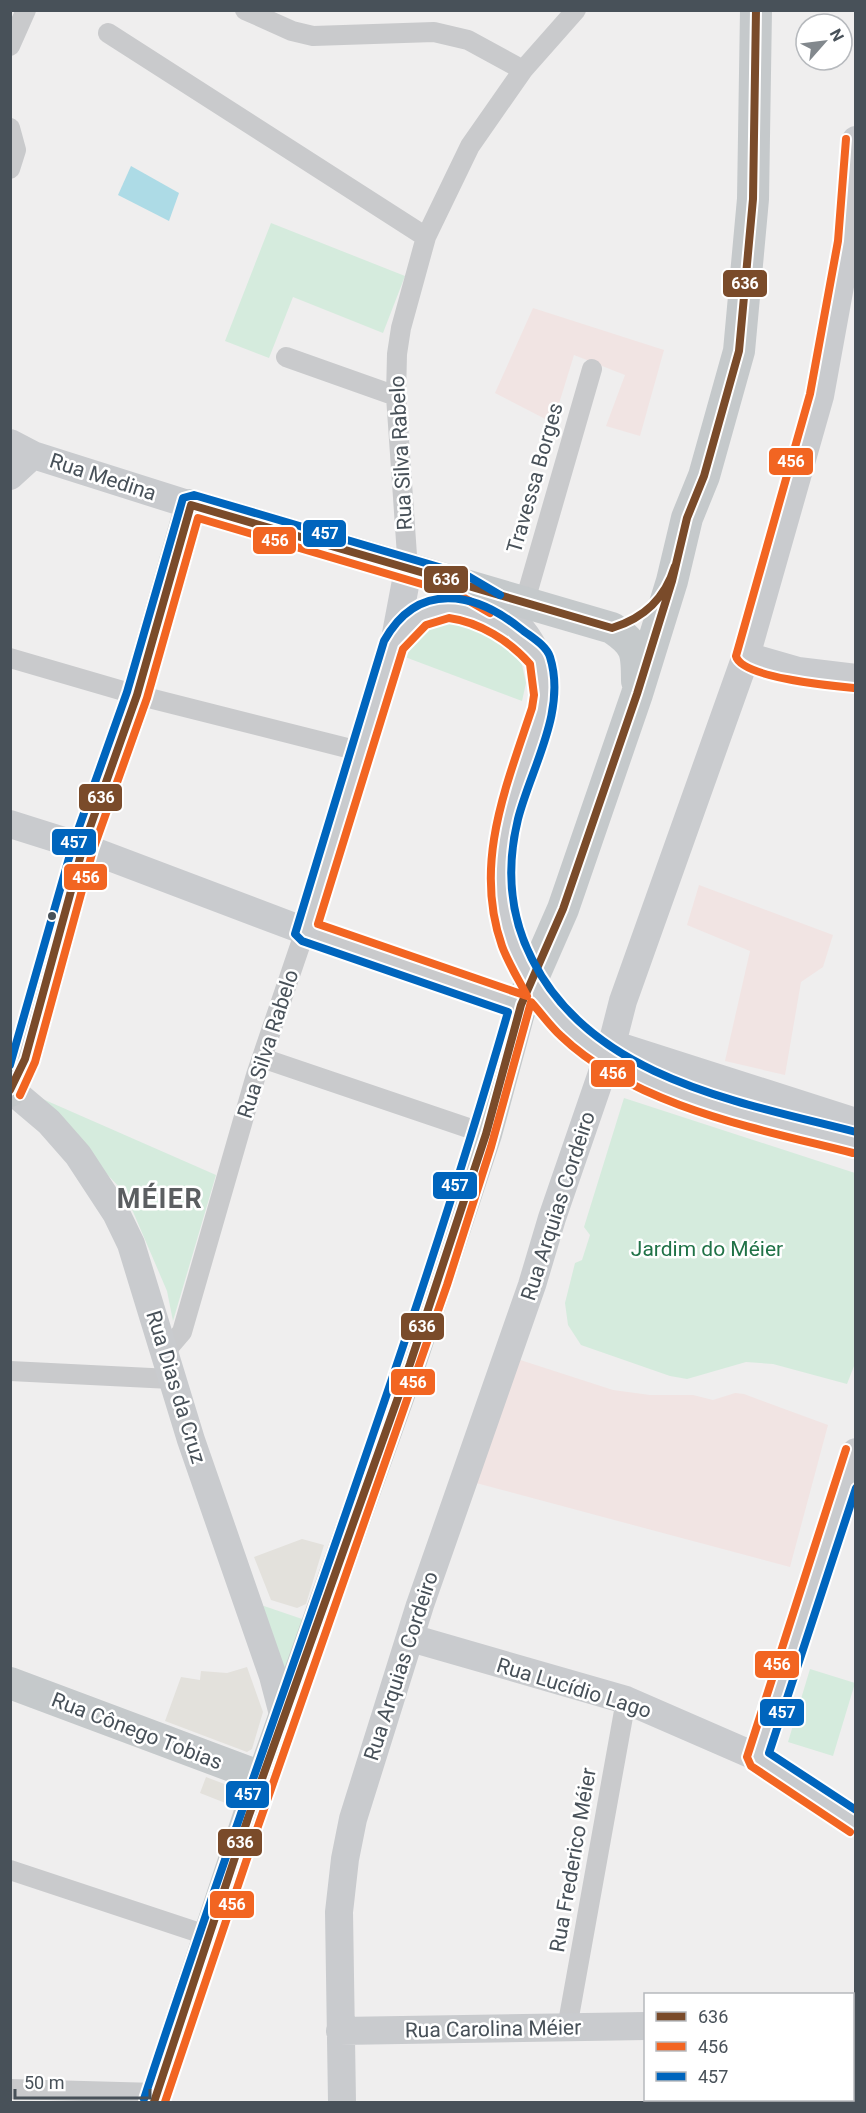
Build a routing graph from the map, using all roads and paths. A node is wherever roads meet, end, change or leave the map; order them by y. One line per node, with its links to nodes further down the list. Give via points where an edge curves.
1 (26, 10): 6 (street)
2 (245, 10): 7 (street, via 313,36 434,32 452,35)
3 (576, 10): 7 (street, Rua Silva Rabelo)
4 (756, 10): 12 (main road, via 753,199)
5 (108, 33): 11 (street)
6 (10, 46)
7 (523, 70): 11 (street, Rua Silva Rabelo, via 470,147)
8 (10, 128): 10 (street, via 16,150)
9 (855, 140): 29 (street, Rua Arquias Cordeiro, via 848,242 820,396)
10 (10, 169)
11 (426, 237): 15 (street, Rua Silva Rabelo, via 401,328)
12 (742, 304): 16 (main road); 19 (main road, via 739,351)
13 (286, 357): 15 (street)
14 (592, 369): 25 (street, Travessa Borges)
15 (396, 396): 22 (street, Rua Silva Rabelo)
16 (708, 398): 19 (main road); 21 (main road, via 684,487)
17 (22, 449): 18 (street); 20 (street, Rua Medina)
18 (10, 476)
19 (704, 476): 21 (main road)
20 (191, 506): 22 (main road, Rua Medina); 33 (main road)
21 (687, 518): 23 (main road)
22 (408, 570): 24 (main road, Rua Medina); 27 (street, Rua Silva Rabelo)
23 (672, 582): 26 (main road, via 643,617); 32 (main road)
24 (463, 585): 25 (main road, Rua Medina); 28 (street, via 506,612)
25 (525, 601): 26 (main road, Rua Medina)
26 (612, 628): 32 (main road, Rua Medina, via 630,640 637,656)
27 (394, 644): 28 (street, via 409,624 421,616 435,609 462,607 492,619); 34 (street, Rua Silva Rabelo)
28 (537, 655): 44 (street, bridge, via 544,681 542,711 511,804 500,865 500,892 517,958 535,994 559,1022 613,1062 717,1105)
29 (746, 656): 31 (street, via 798,671); 39 (street, Rua Arquias Cordeiro, via 623,1002)
30 (10, 658): 33 (street)
31 (855, 678)
32 (638, 694): 38 (main road, via 563,909)
33 (137, 695): 34 (street); 36 (main road)
34 (359, 752): 37 (street, Rua Silva Rabelo)
35 (10, 824): 36 (street)
36 (83, 847): 37 (street); 41 (main road, via 25,1059)
37 (305, 931): 38 (street); 40 (street, Rua Silva Rabelo)
38 (521, 1005): 43 (main road)
39 (612, 1044): 42 (street); 48 (street, Rua Arquias Cordeiro)
40 (262, 1058): 43 (street); 45 (street, Rua Silva Rabelo, via 182,1332)
41 (11, 1090): 45 (street, Rua Dias da Cruz, via 49,1122 78,1155 116,1213 131,1244)
42 (855, 1122)
43 (486, 1134): 51 (main road)
44 (855, 1143)
45 (168, 1366): 46 (street); 51 (street, Rua Dias da Cruz)
46 (10, 1371)
47 (855, 1452): 52 (street)
48 (411, 1638): 50 (street, Rua Lucídio Lago); 59 (street, Rua Arquias Cordeiro, via 372,1754 345,1859 339,1912)
49 (10, 1683): 53 (main road, Rua Cônego Tobias)
50 (626, 1700): 52 (street, Rua Lucídio Lago); 58 (street, Rua Frederico Méier)
51 (284, 1718): 53 (main road)
52 (757, 1757): 54 (street, Rua Lucídio Lago)
53 (264, 1778): 56 (main road)
54 (855, 1823)
55 (10, 1870): 56 (street)
56 (209, 1936): 61 (main road)
57 (644, 2026): 58 (street, Rua Carolina Méier)
58 (567, 2028): 59 (street, Rua Carolina Méier)
59 (340, 2031): 62 (street, Rua Arquias Cordeiro)
60 (10, 2089): 61 (street)
61 (155, 2098)
62 (342, 2103)

